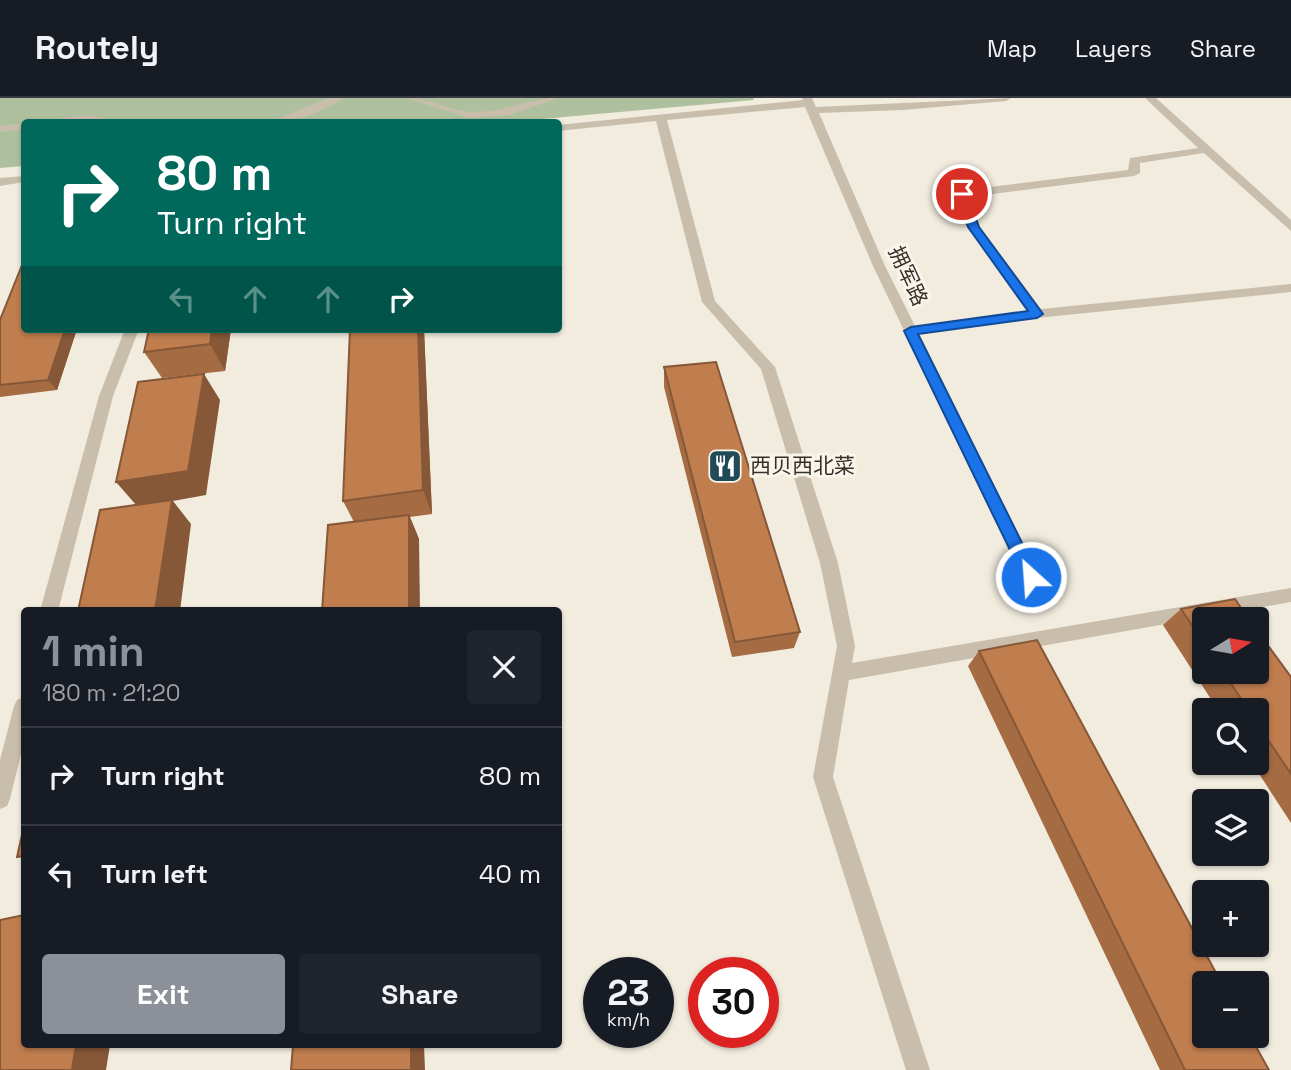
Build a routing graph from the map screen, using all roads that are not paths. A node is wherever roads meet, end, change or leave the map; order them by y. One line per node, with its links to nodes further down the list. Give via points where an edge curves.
1 (338, 98): 8 (lane)
2 (412, 98): 3 (lane, via 470,115 509,112)
3 (554, 98)
4 (1006, 98): 6 (street, via 902,107)
5 (1150, 98): 12 (street)
6 (809, 104): 7 (street); 18 (street, 拥军路)
7 (661, 118): 10 (street); 23 (street, via 709,302 768,368 829,563 846,646)
8 (281, 119)
9 (21, 126): 11 (lane)
10 (562, 128)
11 (0, 129)
12 (1204, 150): 15 (street); 17 (street, via 1134,160 1134,173 962,194 974,227)
13 (21, 180): 14 (street)
14 (0, 182)
15 (1291, 227)
16 (1288, 291): 17 (street)
17 (1037, 314): 18 (street)
18 (911, 331): 20 (street, 拥军路)
19 (130, 333): 22 (street, via 106,396)
20 (1031, 577)
21 (1291, 595): 23 (street)
22 (50, 607)
23 (841, 673): 26 (street, via 823,777)
24 (21, 718): 25 (street)
25 (0, 799)
26 (918, 1070)

